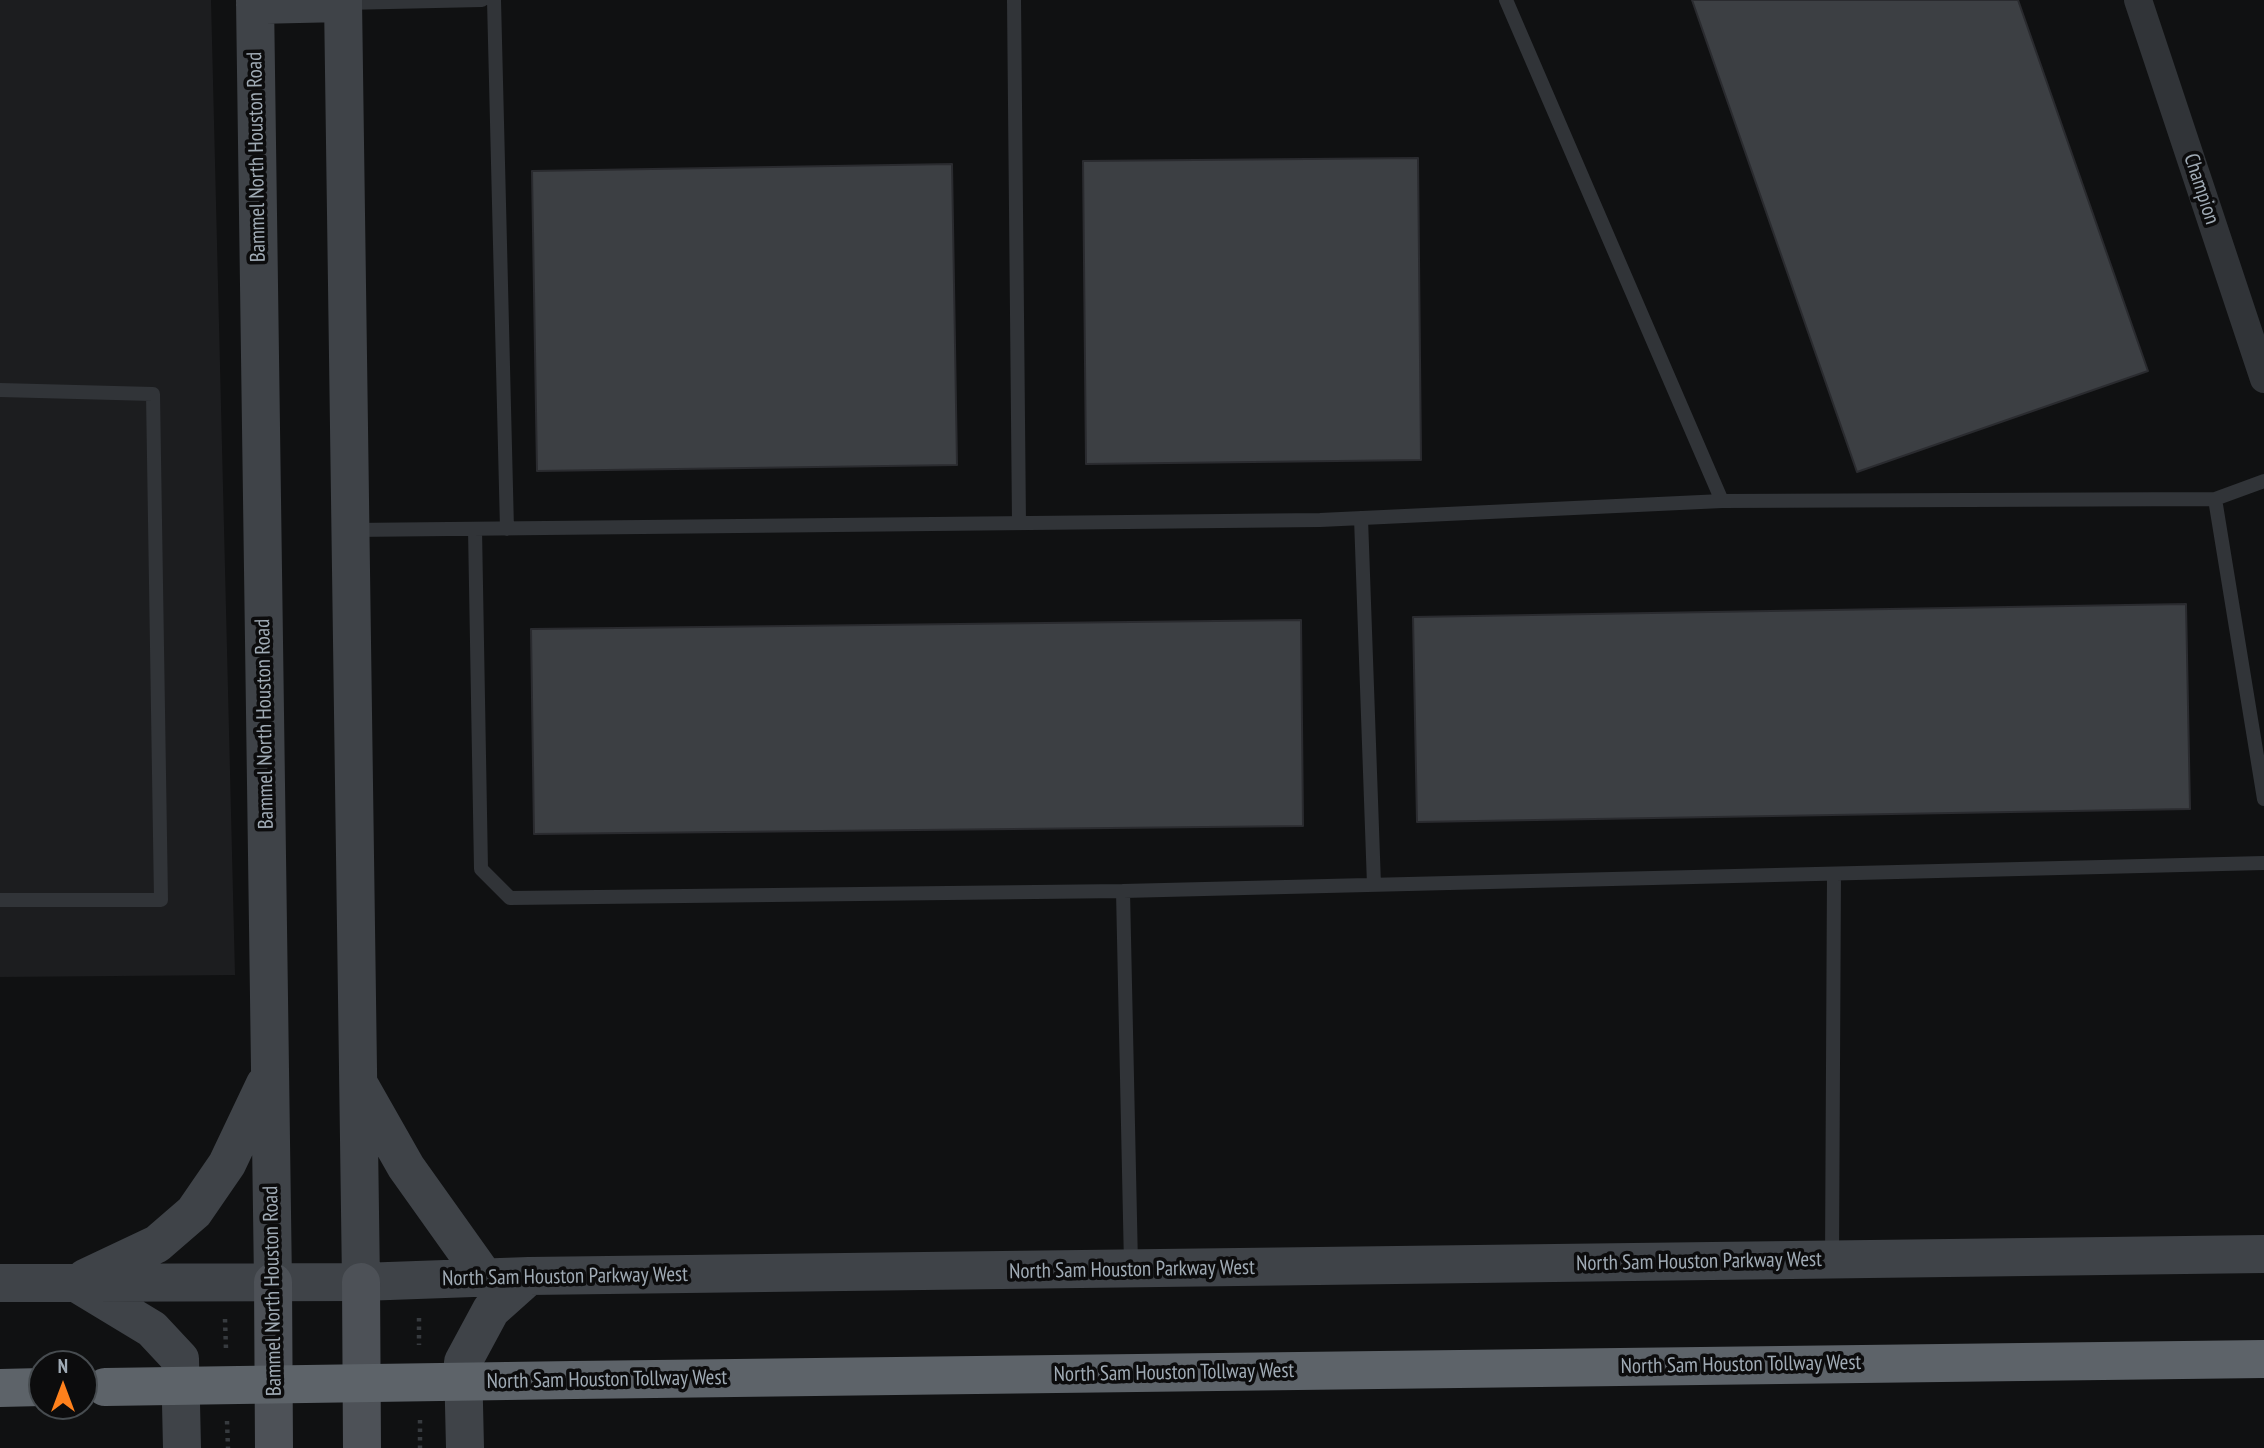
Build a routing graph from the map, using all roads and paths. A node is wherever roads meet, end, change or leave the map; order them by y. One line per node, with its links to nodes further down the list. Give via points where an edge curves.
1 (482, 0): 7 (lane)
2 (494, 0): 16 (lane)
3 (1014, 0): 14 (lane)
4 (1506, 0): 12 (lane)
5 (2138, 0): 8 (street, Champion)
6 (255, 2): 7 (main road); 24 (main road, Bammel North Houston Road)
7 (343, 2): 17 (main road)
8 (2264, 379)
9 (0, 390): 23 (lane, via 153,394 161,900)
10 (2264, 481): 11 (lane)
11 (2215, 499): 12 (lane); 18 (lane)
12 (1722, 501): 13 (lane)
13 (1361, 518): 14 (lane); 21 (lane)
14 (1019, 523): 16 (lane)
15 (475, 529): 16 (lane); 17 (lane); 22 (lane, via 481,869 510,898)
16 (507, 529)
17 (351, 530): 25 (main road)
18 (2264, 799)
19 (2264, 863): 20 (lane)
20 (1833, 874): 21 (lane); 27 (lane)
21 (1374, 885): 22 (lane)
22 (1124, 891): 28 (lane)
23 (0, 900)
24 (270, 1072): 31 (main road, Bammel North Houston Road); 34 (main road, via 228,1164 194,1212 157,1244)
25 (358, 1084): 30 (main road, via 407,1167); 32 (main road)
26 (2264, 1254): 27 (main road, North Sam Houston Parkway West)
27 (1832, 1260): 28 (main road, North Sam Houston Parkway West)
28 (1131, 1270): 29 (main road, North Sam Houston Parkway West)
29 (529, 1276): 30 (main road, North Sam Houston Parkway West); 42 (main road, via 491,1310 463,1362)
30 (485, 1278): 32 (main road, North Sam Houston Parkway West)
31 (272, 1282): 32 (main road, North Sam Houston Parkway West); 34 (main road, North Sam Houston Parkway West); 40 (main road, Bammel North Houston Road)
32 (361, 1282): 41 (main road)
33 (0, 1283): 34 (main road, North Sam Houston Parkway West)
34 (76, 1283): 39 (main road, via 152,1329 180,1359)
35 (2264, 1359): 37 (highway, North Sam Houston Tollway West, bridge)
36 (28, 1387): 38 (highway)
37 (98, 1387)
38 (0, 1388)
39 (182, 1448)
40 (274, 1448)
41 (362, 1448)
42 (465, 1448)

